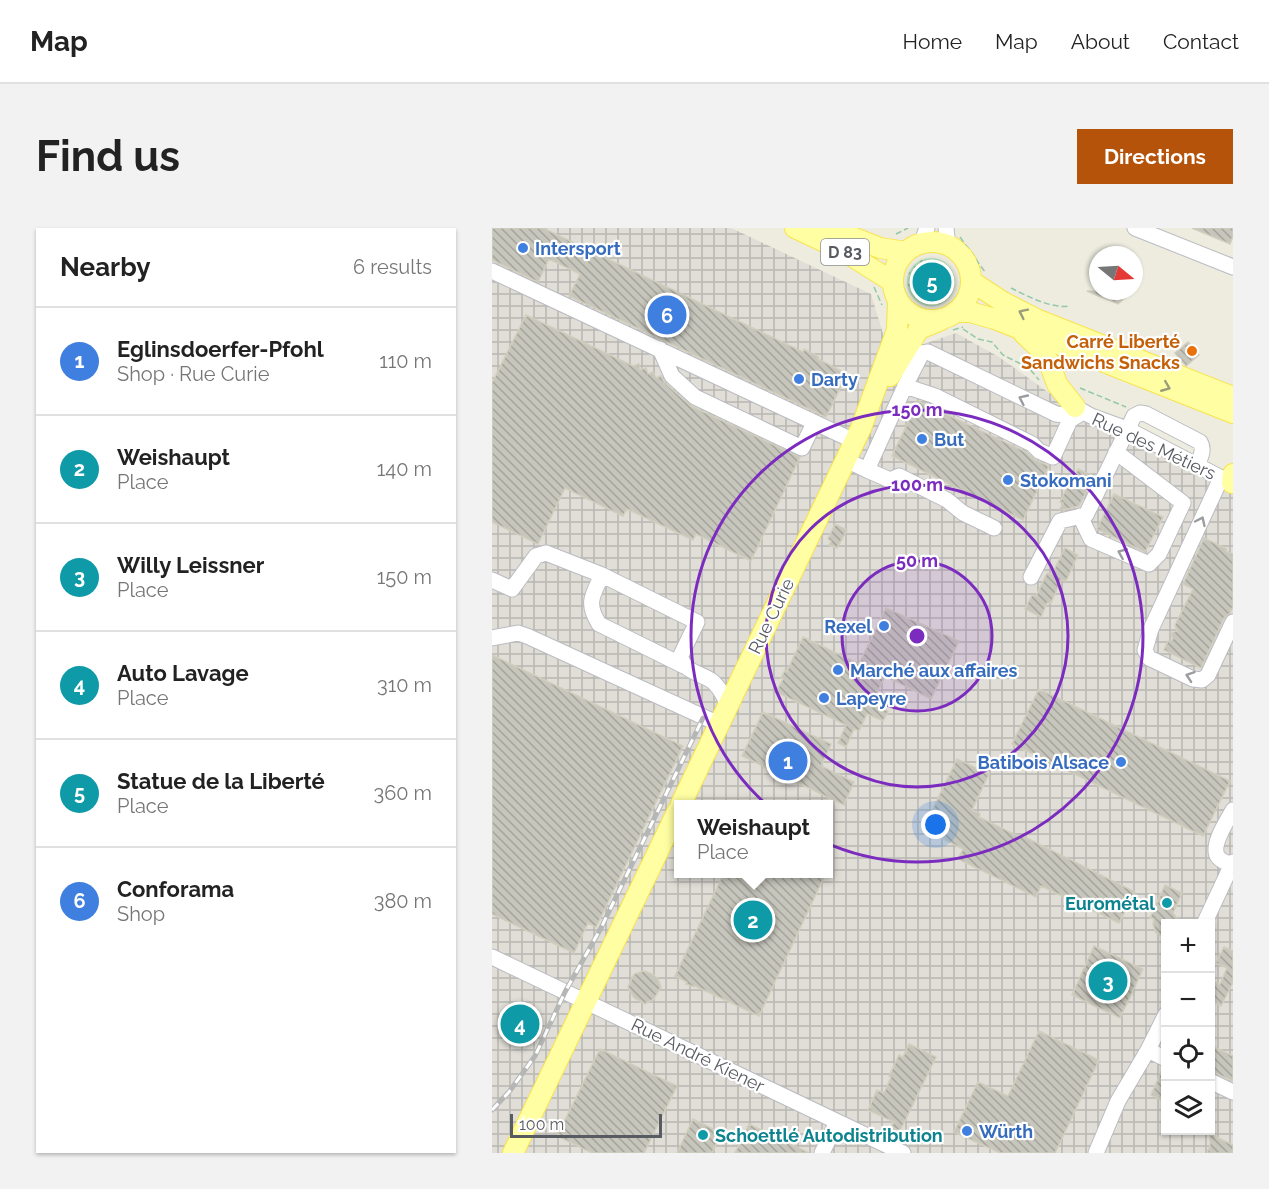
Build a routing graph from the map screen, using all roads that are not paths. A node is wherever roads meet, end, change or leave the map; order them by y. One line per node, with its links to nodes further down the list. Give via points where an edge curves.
1 (795, 228): 9 (main road, D 83, via 842,250)
2 (829, 228): 5 (main road, D 83, via 880,248)
3 (1135, 228): 6 (street)
4 (951, 237): 5 (main road); 8 (main road, via 969,270)
5 (918, 241): 9 (main road, via 899,260)
6 (1233, 267)
7 (492, 271): 13 (street)
8 (978, 277): 11 (main road); 15 (main road, one-way to 8, via 1036,319 1009,306)
9 (893, 282): 10 (main road)
10 (891, 304): 11 (main road, via 918,318); 20 (main road, Rue Curie, via 897,330)
11 (950, 321): 12 (main road, via 980,314); 20 (main road, Rue Curie, via 919,329 913,336)
12 (1018, 328): 16 (main road, via 1038,347 1057,384); 17 (main road, one-way to 17)
13 (660, 349): 18 (street); 18 (street, via 672,376 695,397 802,448)
14 (905, 386): 16 (street, one-way to 14, via 1056,414 928,352 922,353); 16 (street, via 935,396 1053,457 1070,420); 22 (street)
15 (1233, 397)
16 (1079, 410): 19 (street, Rue des Métiers)
17 (1233, 413)
18 (814, 423): 20 (street)
19 (1127, 429): 21 (street); 23 (street, Rue des Métiers); 23 (street, via 1134,416 1146,414 1200,442 1203,452)
20 (853, 444): 22 (street); 33 (main road, Rue Curie)
21 (1116, 452): 25 (street, via 1086,514); 25 (street, one-way to 25, via 1183,503 1159,554 1149,564 1090,539)
22 (870, 463): 26 (street, via 890,480 899,476)
23 (1197, 466): 24 (street, Rue des Métiers)
24 (1230, 480): 30 (street, one-way to 24, via 1202,680 1149,658 1145,650 1151,629)
25 (1080, 516): 28 (street, via 1060,521)
26 (993, 528)
27 (602, 575): 29 (street, via 546,553 536,556 512,589); 32 (street, via 591,600 591,611 599,624); 32 (street, via 697,622 681,655)
28 (1031, 577)
29 (492, 580)
30 (1233, 622)
31 (492, 637): 36 (street, via 518,633 527,636)
32 (684, 666): 34 (street)
33 (741, 678): 34 (street); 35 (main road, Rue Curie)
34 (714, 682): 35 (street)
35 (728, 704): 36 (main road, Rue Curie)
36 (719, 724): 37 (main road, Rue Curie)
37 (683, 800)
38 (1233, 810): 40 (street, via 1216,851)
39 (674, 818): 43 (main road)
40 (1230, 872): 41 (street)
41 (1206, 919)
42 (492, 957): 43 (street, Rue André Kiener)
43 (586, 1002): 49 (street, Rue André Kiener); 50 (main road)
44 (1161, 1024): 45 (street)
45 (1148, 1050): 46 (street); 53 (street, via 1118,1101)
46 (1161, 1056)
47 (1215, 1083): 48 (street)
48 (1233, 1092)
49 (837, 1122): 51 (street); 52 (street, Rue André Kiener)
50 (513, 1153)
51 (822, 1153)
52 (903, 1153)
53 (1096, 1153)

